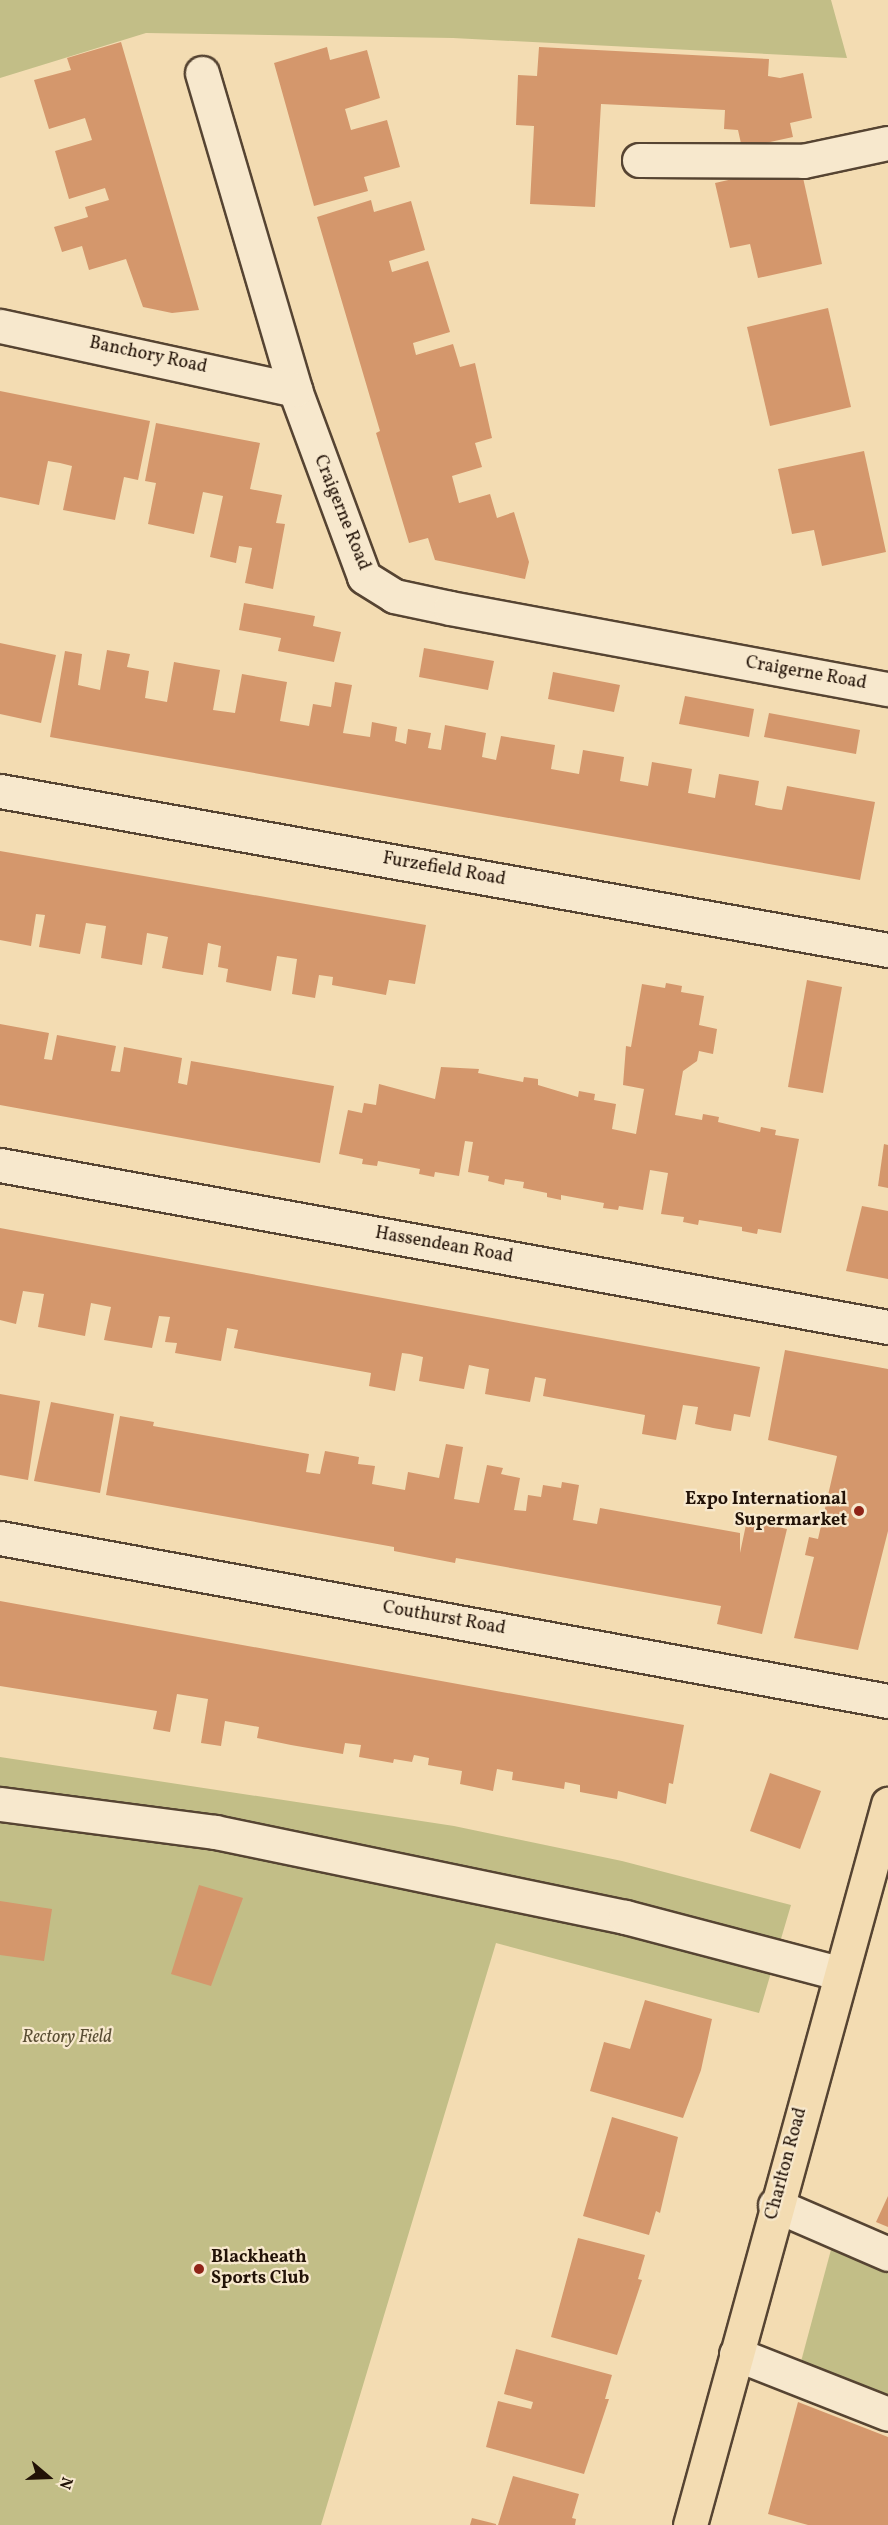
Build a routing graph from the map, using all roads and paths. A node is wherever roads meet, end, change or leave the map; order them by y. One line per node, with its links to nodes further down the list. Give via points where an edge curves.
1 (202, 73): 5 (street, Craigerne Road)
2 (888, 144): 3 (street, via 803,161)
3 (639, 160)
4 (0, 326): 5 (street, Banchory Road)
5 (295, 390): 6 (street, Craigerne Road, via 364,576 394,596)
6 (888, 689)
7 (0, 791): 8 (street, Furzefield Road)
8 (888, 950)
9 (0, 1165): 10 (street, Hassendean Road)
10 (888, 1327)
11 (0, 1538): 12 (street, Couthurst Road)
12 (888, 1701)
13 (0, 1804): 15 (street, via 215,1832 625,1917)
14 (888, 1804): 15 (main road, Charlton Road)
15 (839, 1973): 16 (main road, Charlton Road)
16 (775, 2205): 17 (street); 18 (main road, Charlton Road)
17 (888, 2254)
18 (736, 2354): 19 (street); 20 (main road, Charlton Road)
19 (888, 2414)
20 (690, 2525)

